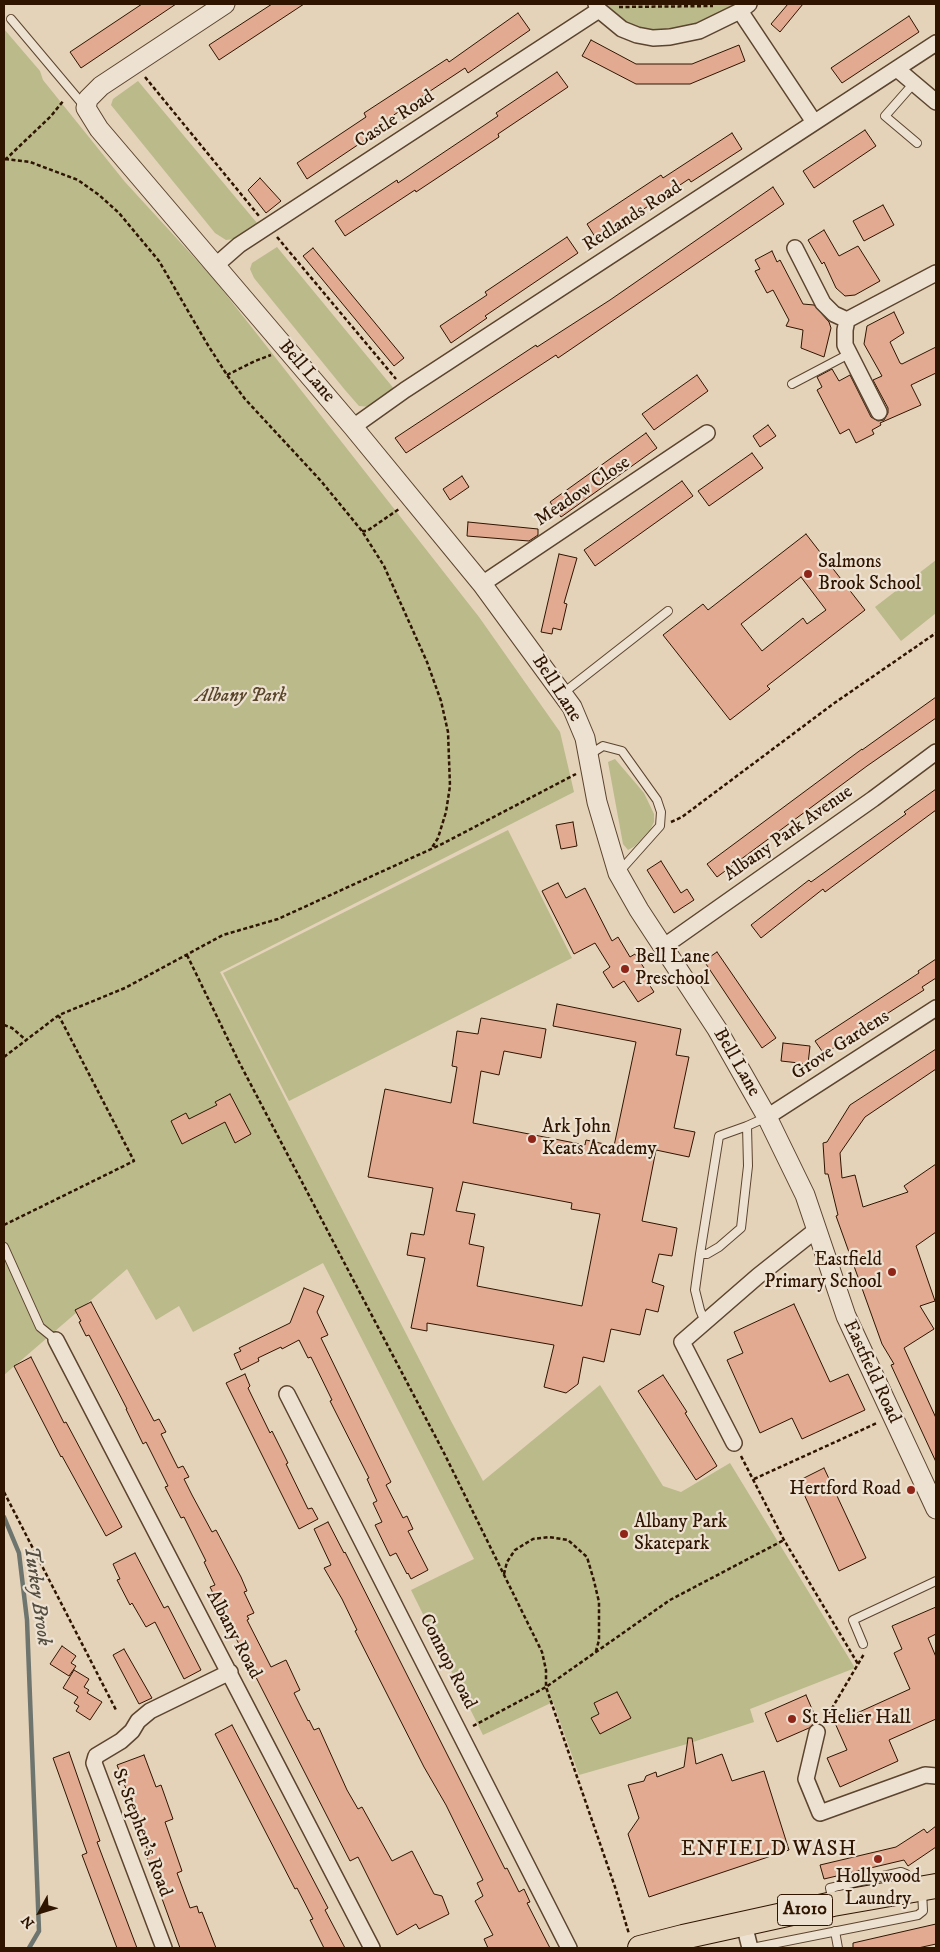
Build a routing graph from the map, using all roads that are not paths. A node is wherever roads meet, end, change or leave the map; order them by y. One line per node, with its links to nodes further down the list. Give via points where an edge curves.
1 (225, 4): 9 (street, via 101,86 88,99)
2 (598, 7): 3 (street, via 622,29 653,38 699,31); 13 (street, Castle Road, via 239,245)
3 (744, 8): 10 (street)
4 (11, 19): 9 (lane, Bell Lane)
5 (936, 43): 6 (street, Redlands Road)
6 (897, 69): 7 (street); 10 (street, Redlands Road)
7 (914, 84): 8 (street); 11 (lane, via 885,116)
8 (936, 102)
9 (86, 108): 13 (street, Bell Lane, via 99,129)
10 (814, 122): 19 (street, Redlands Road)
11 (917, 143)
12 (795, 248): 15 (street, via 823,303)
13 (215, 266): 19 (street, Bell Lane)
14 (936, 273): 15 (street)
15 (846, 320): 16 (street, via 845,345)
16 (849, 354): 17 (lane); 18 (street)
17 (792, 384)
18 (879, 412)
19 (353, 427): 21 (street, Bell Lane)
20 (707, 433): 21 (street, Meadow Close)
21 (482, 584): 23 (street, Bell Lane)
22 (668, 611): 23 (lane)
23 (562, 694): 25 (street, Bell Lane, via 576,714)
24 (936, 752): 27 (street, Albany Park Avenue)
25 (590, 761): 26 (street, Bell Lane, via 597,802); 26 (lane, via 603,746 622,751 657,800 661,812 660,826)
26 (618, 873): 27 (street, Bell Lane)
27 (663, 947): 29 (street, Bell Lane, via 727,1045)
28 (936, 1008): 29 (street, Grove Gardens)
29 (767, 1117): 30 (lane); 31 (street, Bell Lane, via 805,1195)
30 (747, 1126): 33 (lane, via 719,1136); 33 (lane, via 748,1166 741,1228 719,1247)
31 (816, 1230): 34 (street); 38 (street, Eastfield Road, via 846,1316)
32 (4, 1247): 35 (lane, via 40,1327)
33 (700, 1254): 34 (lane, via 695,1290)
34 (705, 1322): 37 (street, via 682,1342)
35 (56, 1340): 41 (street, Albany Road)
36 (287, 1394): 50 (street, Connop Road)
37 (734, 1443)
38 (936, 1509)
39 (936, 1581): 40 (lane, via 853,1620)
40 (863, 1644)
41 (230, 1672): 48 (street, St Stephen's Road, via 150,1711 138,1721 132,1732 96,1756 94,1763); 49 (street, Albany Road)
42 (817, 1732): 43 (street, via 806,1779 820,1813 924,1774)
43 (936, 1776)
44 (922, 1889): 45 (main road, A1010); 46 (lane, via 923,1911 918,1915)
45 (744, 1924): 47 (main road, A1010); 51 (street)
46 (835, 1931): 51 (lane); 52 (lane)
47 (635, 1942)
48 (164, 1948)
49 (372, 1948)
50 (569, 1948)
51 (751, 1948)
52 (838, 1948)

